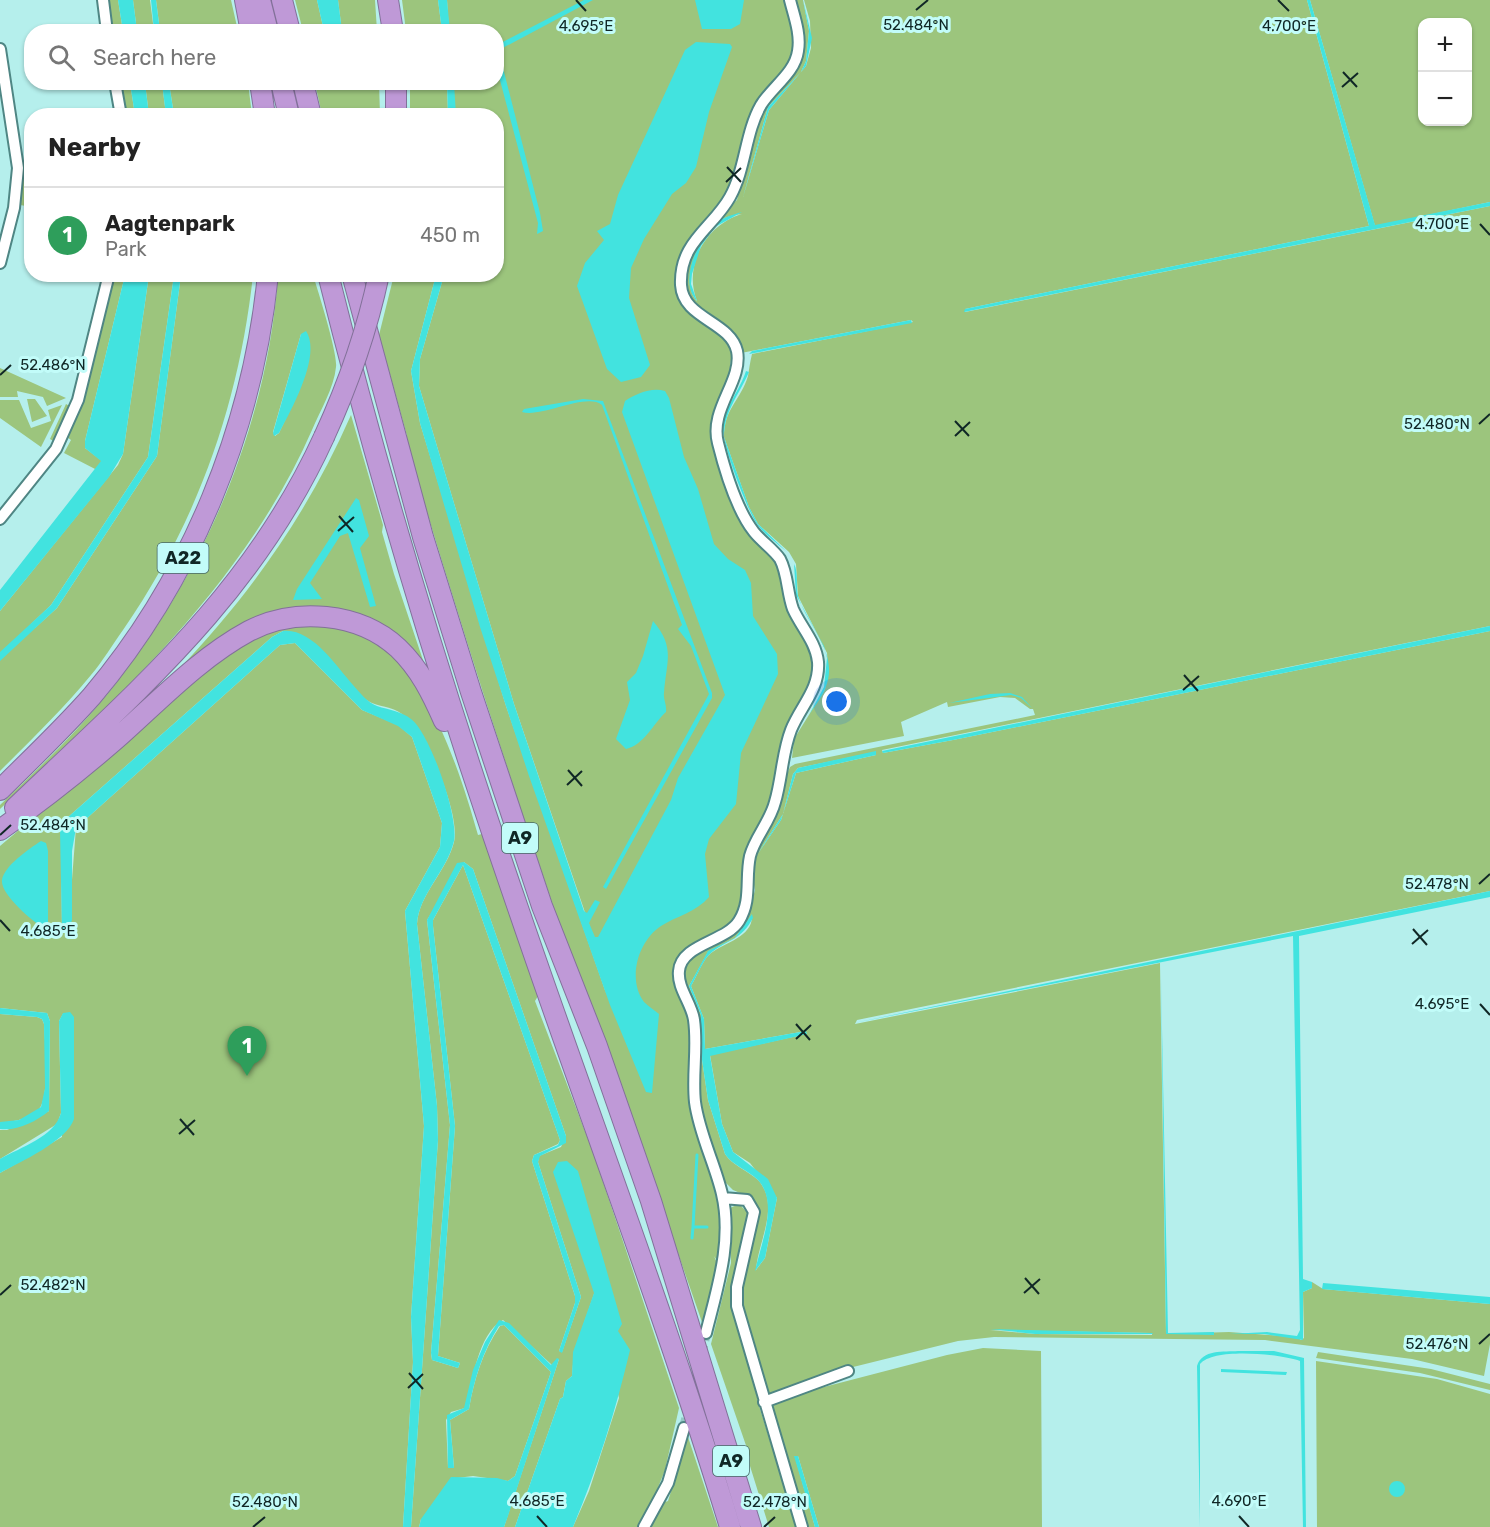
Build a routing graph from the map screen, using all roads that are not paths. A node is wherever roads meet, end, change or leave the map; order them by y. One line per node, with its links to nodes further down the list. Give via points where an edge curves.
1 (103, 0): 7 (street)
2 (245, 0): 8 (highway)
3 (260, 0): 9 (highway)
4 (282, 0): 10 (highway)
5 (388, 0): 11 (highway)
6 (790, 0): 34 (street, via 799,42 796,60 760,106 732,192 699,233 688,254 681,285 689,304 731,338 738,353 715,424 717,441 741,509 753,531 779,557 794,609 818,658 816,683 790,732 776,799 749,861 749,895 744,911 732,929 689,954 679,966 678,977 694,1019 695,1104)
7 (106, 24)
8 (250, 24)
9 (266, 24)
10 (288, 24)
11 (392, 24)
12 (0, 49): 23 (street, via 18,168 14,208)
13 (116, 90): 18 (street)
14 (261, 90): 19 (highway)
15 (283, 90): 20 (highway)
16 (305, 90): 21 (highway)
17 (396, 90): 22 (highway)
18 (120, 108)
19 (264, 108)
20 (287, 108)
21 (309, 108)
22 (396, 108)
23 (0, 263)
24 (108, 282): 29 (street, via 76,405 56,449)
25 (267, 282): 30 (highway, A22, via 243,411 212,497 176,573 93,695)
26 (330, 282): 31 (highway, A9, via 398,533)
27 (354, 282): 41 (highway, A9, via 423,537 471,692 542,906 597,1046 651,1202)
28 (377, 282): 32 (highway, A22, bridge, via 342,398 276,527 216,609 147,682)
29 (0, 519)
30 (0, 790)
31 (484, 808): 33 (highway, via 426,683 412,664 397,647 362,626 316,616 268,623 226,646 73,776); 40 (highway, A9, via 665,1326)
32 (0, 822)
33 (0, 830)
34 (723, 1198): 35 (street, via 724,1262); 37 (street, via 747,1200 754,1212 736,1306)
35 (706, 1333)
36 (848, 1371): 37 (street)
37 (764, 1402): 42 (street)
38 (684, 1428): 39 (street, via 668,1483)
39 (644, 1527)
40 (730, 1527)
41 (751, 1527)
42 (802, 1527)

